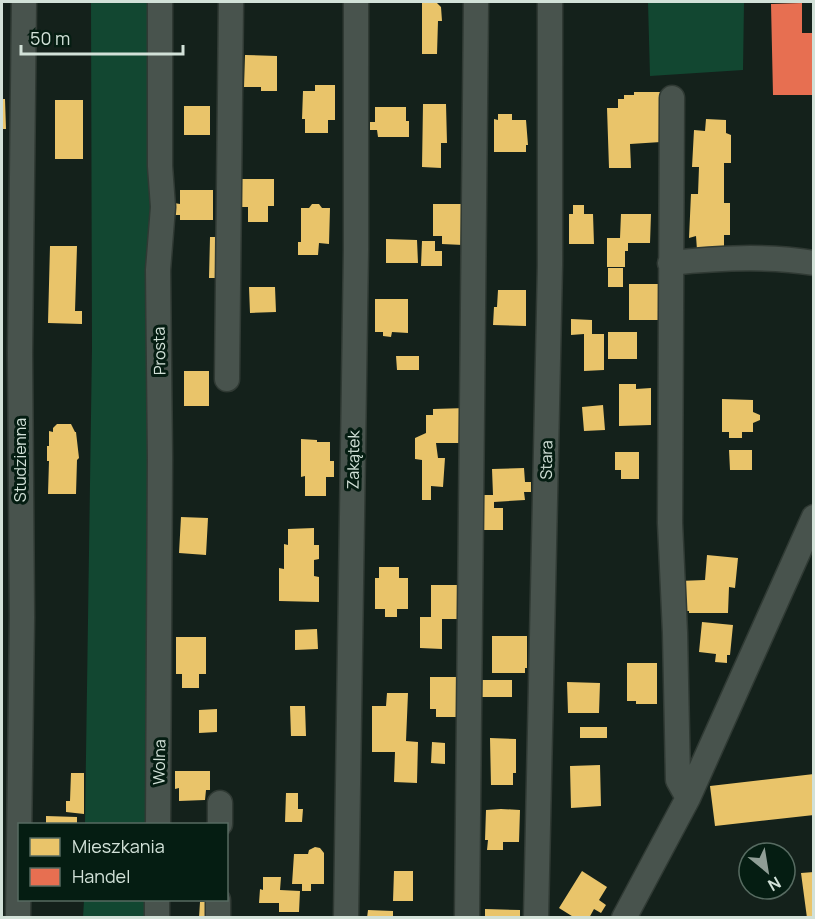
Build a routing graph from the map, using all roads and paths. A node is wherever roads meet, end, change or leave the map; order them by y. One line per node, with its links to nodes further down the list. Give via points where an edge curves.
1 (24, 2): 10 (street, Studzienna)
2 (160, 2): 13 (street, Prosta, via 163,207 158,270)
3 (231, 2): 11 (street)
4 (356, 2): 22 (street, Zakątek)
5 (476, 2): 23 (street)
6 (550, 2): 24 (street, Stara, via 550,265)
7 (672, 98): 8 (street)
8 (670, 263): 9 (street, via 780,259); 14 (street, via 670,523 678,780)
9 (813, 263)
10 (10, 360): 19 (street, Studzienna, via 22,616)
11 (227, 378)
12 (813, 517): 14 (street)
13 (159, 700): 15 (street, Wolna)
14 (688, 798): 18 (street)
15 (158, 823)
16 (157, 901): 20 (street)
17 (218, 901): 21 (street)
18 (635, 912)
19 (12, 916)
20 (157, 918)
21 (218, 918)
22 (346, 918)
23 (467, 918)
24 (536, 918)

